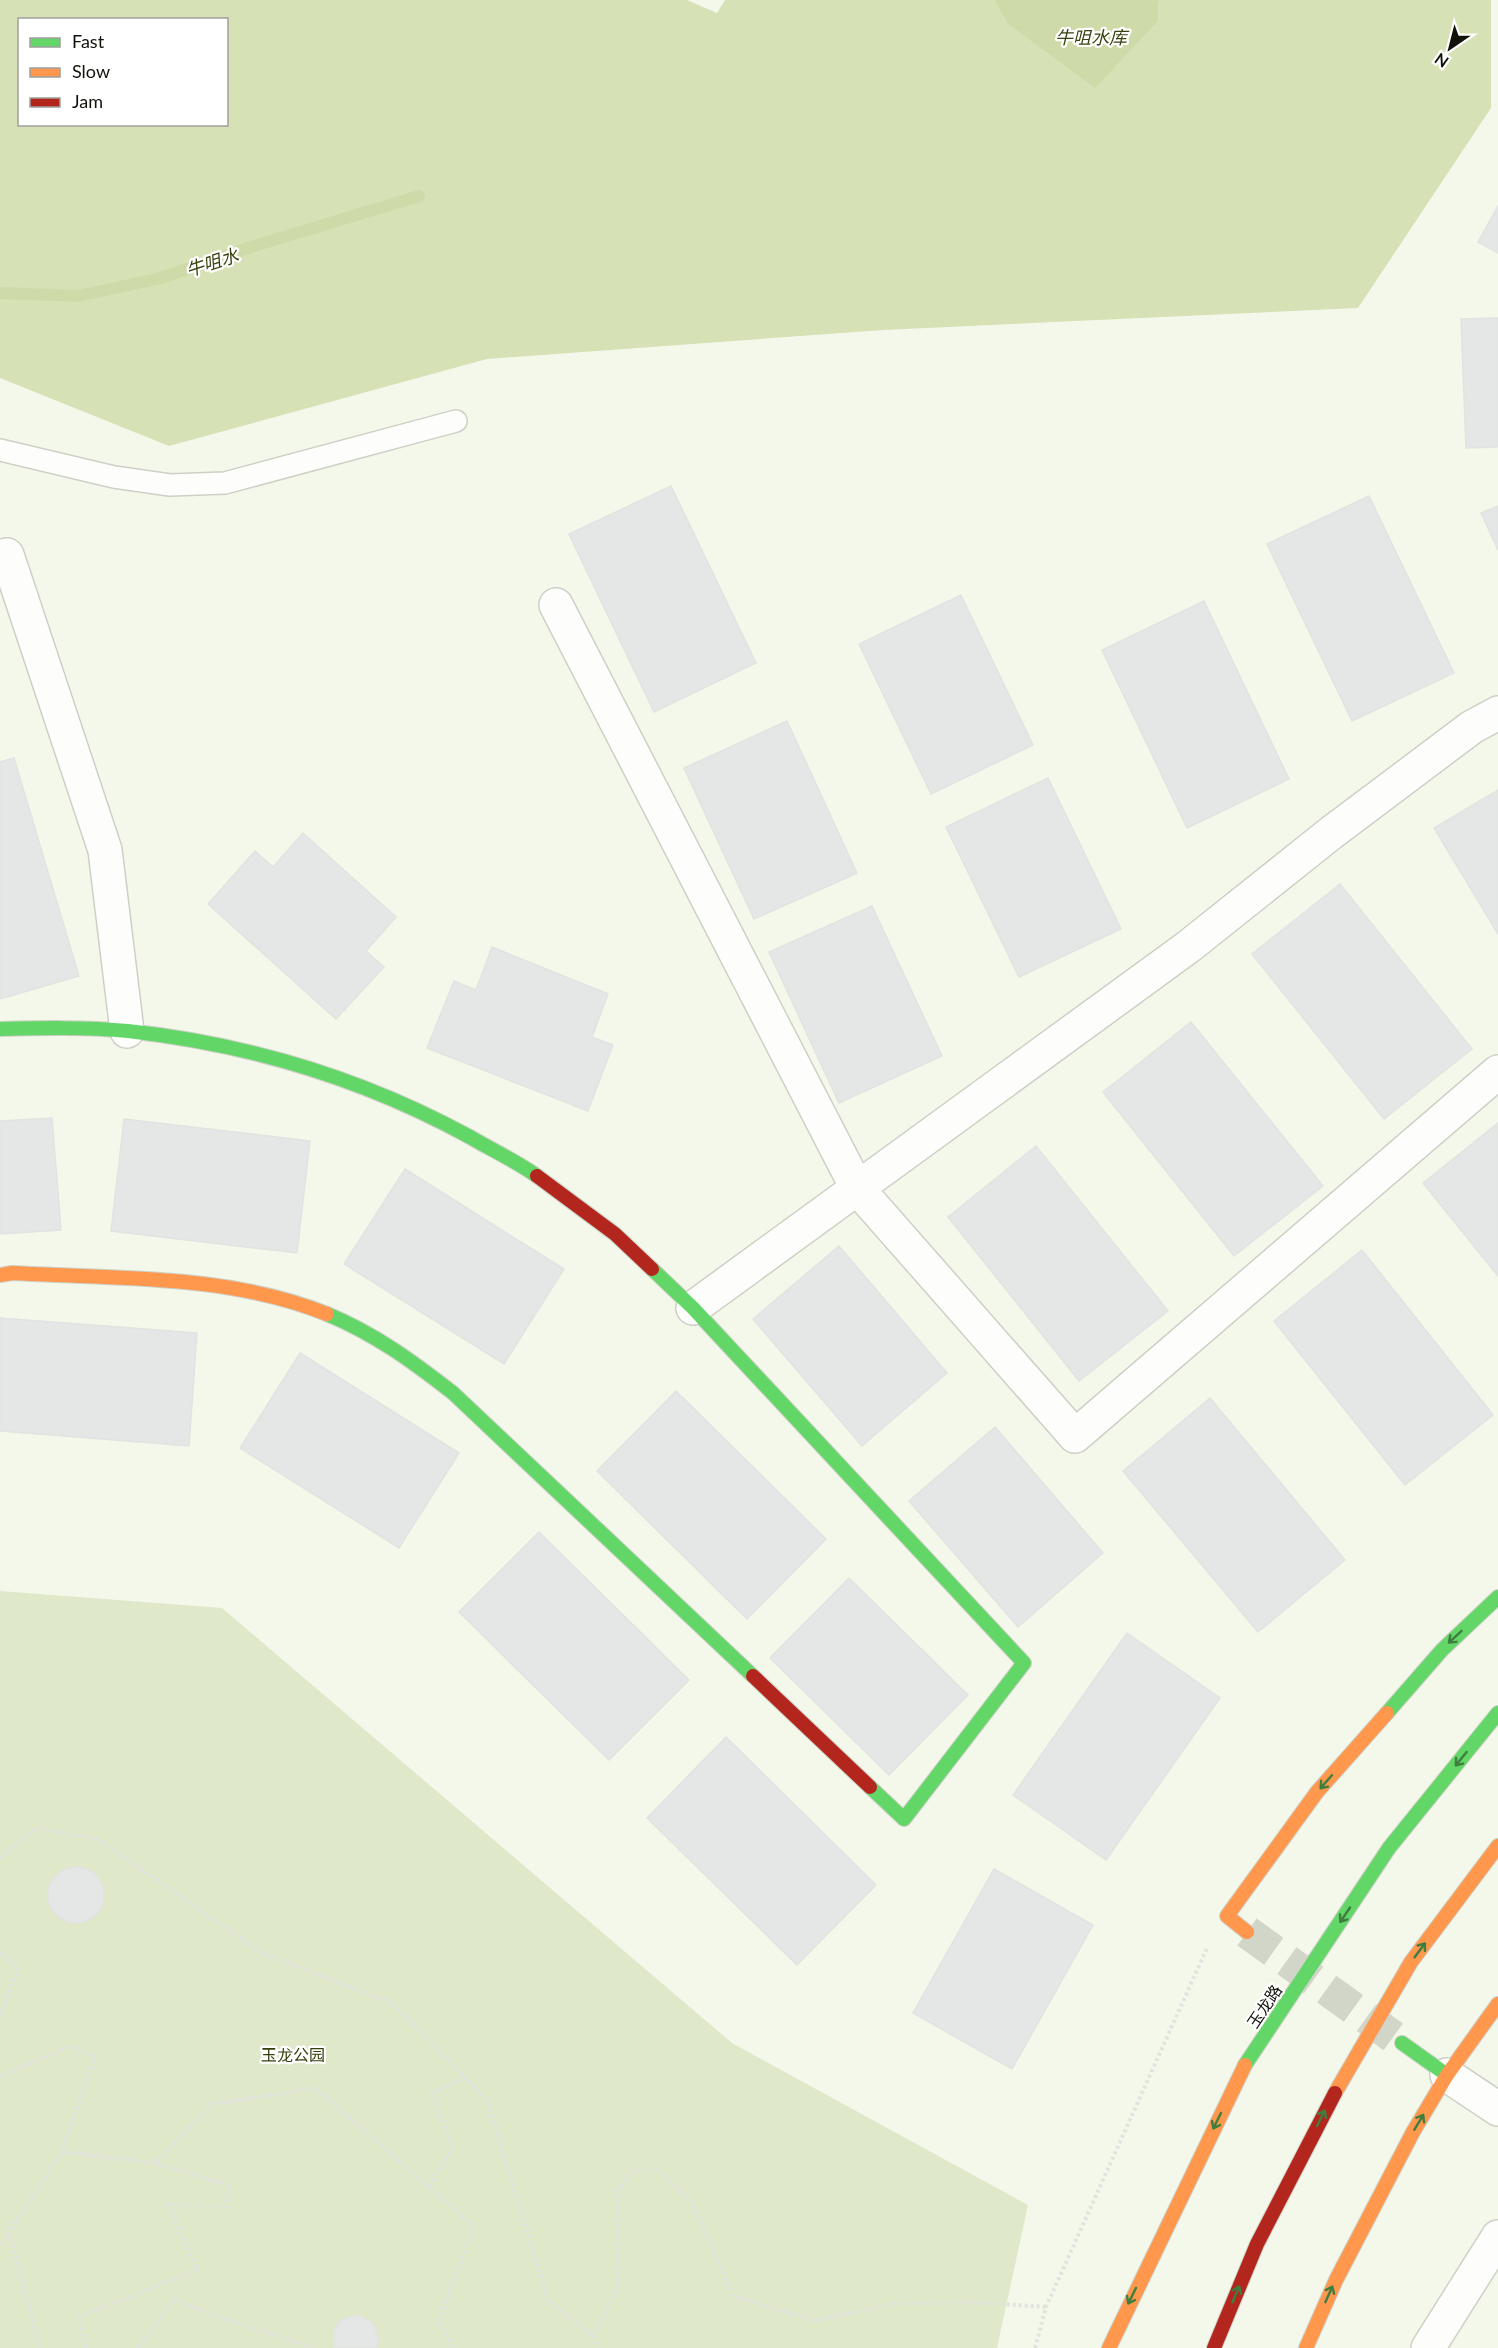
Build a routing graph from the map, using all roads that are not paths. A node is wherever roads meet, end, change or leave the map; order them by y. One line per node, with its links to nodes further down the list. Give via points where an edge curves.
1 (456, 421): 2 (lane, via 225,483 170,485 114,477)
2 (0, 450)
3 (7, 555): 7 (street, via 105,850)
4 (556, 605): 9 (street)
5 (1498, 713): 9 (street, via 1425,762 1188,947)
6 (0, 1029): 7 (street)
7 (127, 1031): 11 (street, via 232,1047 336,1076 435,1118 529,1170 615,1234)
8 (1498, 1072): 9 (street, via 1075,1436)
9 (857, 1188): 11 (street)
10 (0, 1275): 11 (street, via 202,1283 251,1291 299,1303 381,1340 453,1394 904,1819 1024,1663)
11 (693, 1308)
12 (1498, 1597): 15 (street, one-way to 15, via 1442,1650 1317,1792 1227,1916)
13 (1498, 1713): 21 (street, 玉龙路, one-way to 21, via 1389,1848 1243,2068)
14 (1498, 1846): 22 (street, one-way to 14, via 1257,2244 1326,2109 1411,1962)
15 (1247, 1932)
16 (1498, 2004): 18 (street)
17 (1402, 2043): 18 (street)
18 (1447, 2075): 19 (street); 23 (street, one-way to 18, via 1341,2269)
19 (1498, 2109)
20 (1498, 2237): 24 (street)
21 (1109, 2348)
22 (1214, 2348)
23 (1305, 2348)
24 (1428, 2348)

